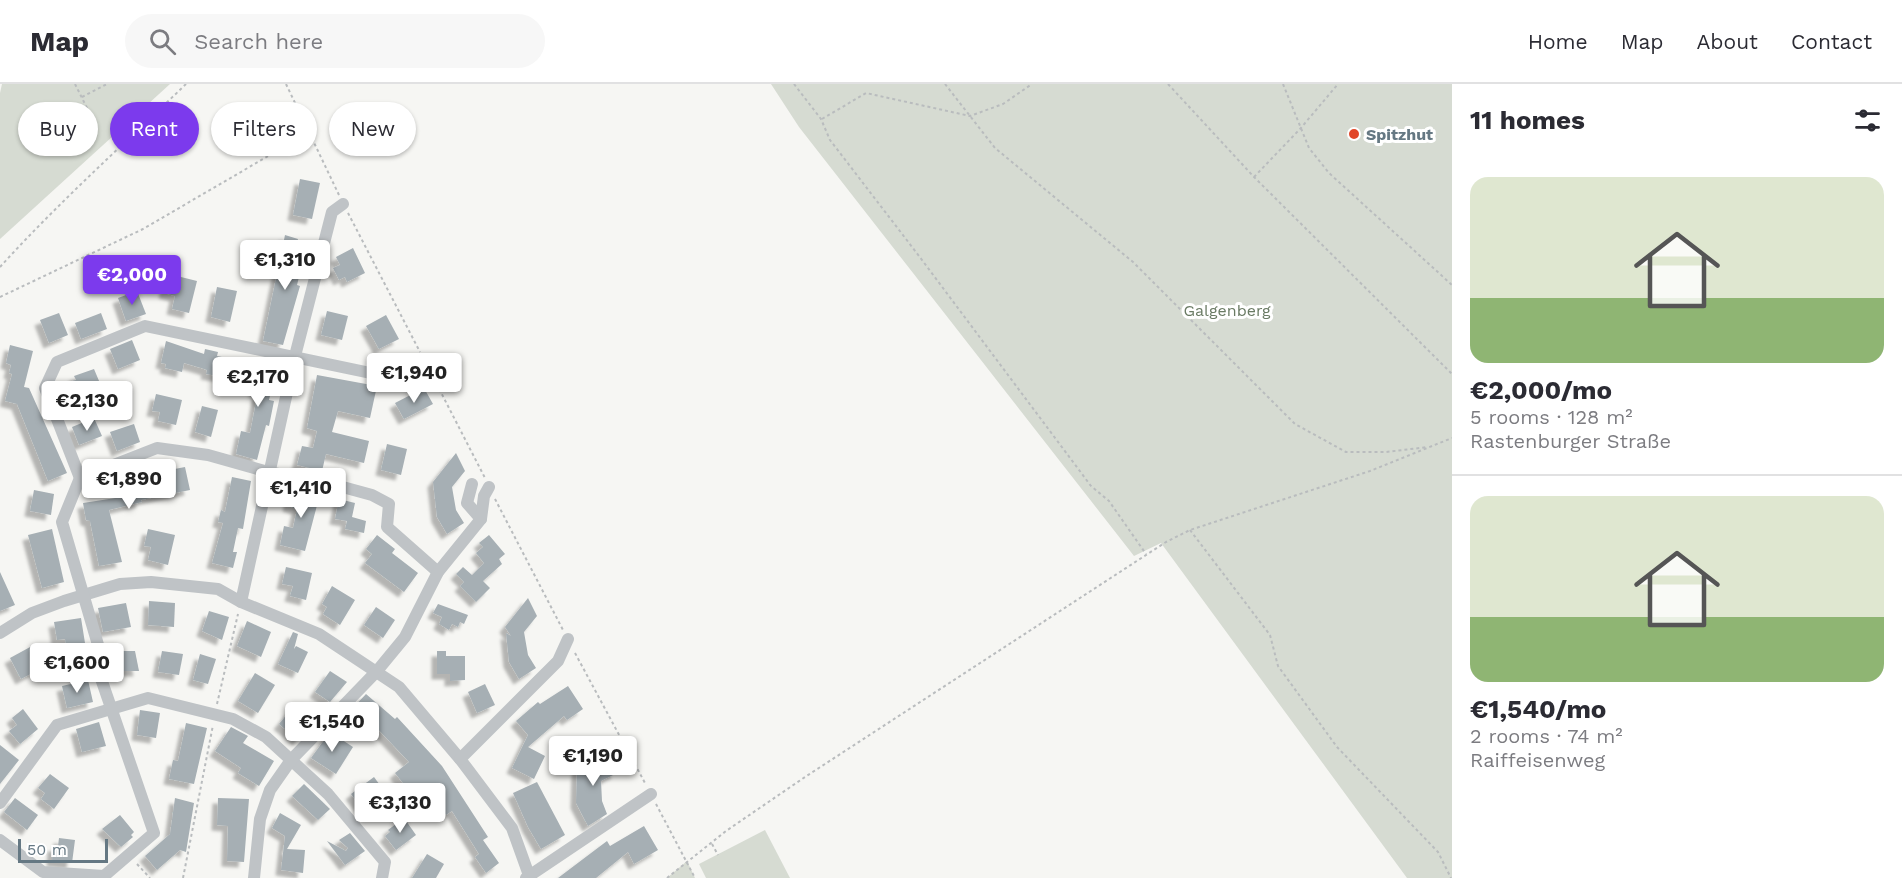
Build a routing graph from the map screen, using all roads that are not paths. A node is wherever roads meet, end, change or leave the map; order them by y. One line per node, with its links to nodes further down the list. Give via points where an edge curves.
1 (343, 204): 2 (street, via 332,212)
2 (295, 356): 3 (street, via 404,380); 4 (street); 5 (street, via 146,326 57,362 45,388)
3 (426, 363)
4 (268, 472): 5 (street, via 208,455 157,448); 9 (street, via 339,486 389,504 387,527); 11 (street)
5 (80, 478): 10 (street, via 62,522)
6 (472, 484): 8 (street, via 467,503)
7 (489, 487): 8 (street)
8 (481, 519): 9 (street)
9 (438, 572): 14 (street, via 405,637)
10 (86, 595): 11 (street, via 120,584 151,582 218,589); 12 (street, via 32,613); 15 (street, via 101,655 95,661)
11 (241, 602): 14 (street, via 319,634)
12 (0, 633)
13 (568, 639): 16 (street, via 558,661)
14 (377, 671): 16 (street, via 399,687); 17 (street)
15 (111, 708): 17 (street, via 148,698 233,719 266,737); 19 (street, via 57,725); 20 (street, via 154,832 104,876 43,872)
16 (460, 759): 21 (street, via 512,828)
17 (291, 760): 22 (street, via 270,790 260,819); 23 (street, via 328,794 385,862)
18 (651, 794): 21 (street)
19 (0, 803)
20 (0, 840)
21 (528, 877)
22 (254, 878)
23 (382, 878)

